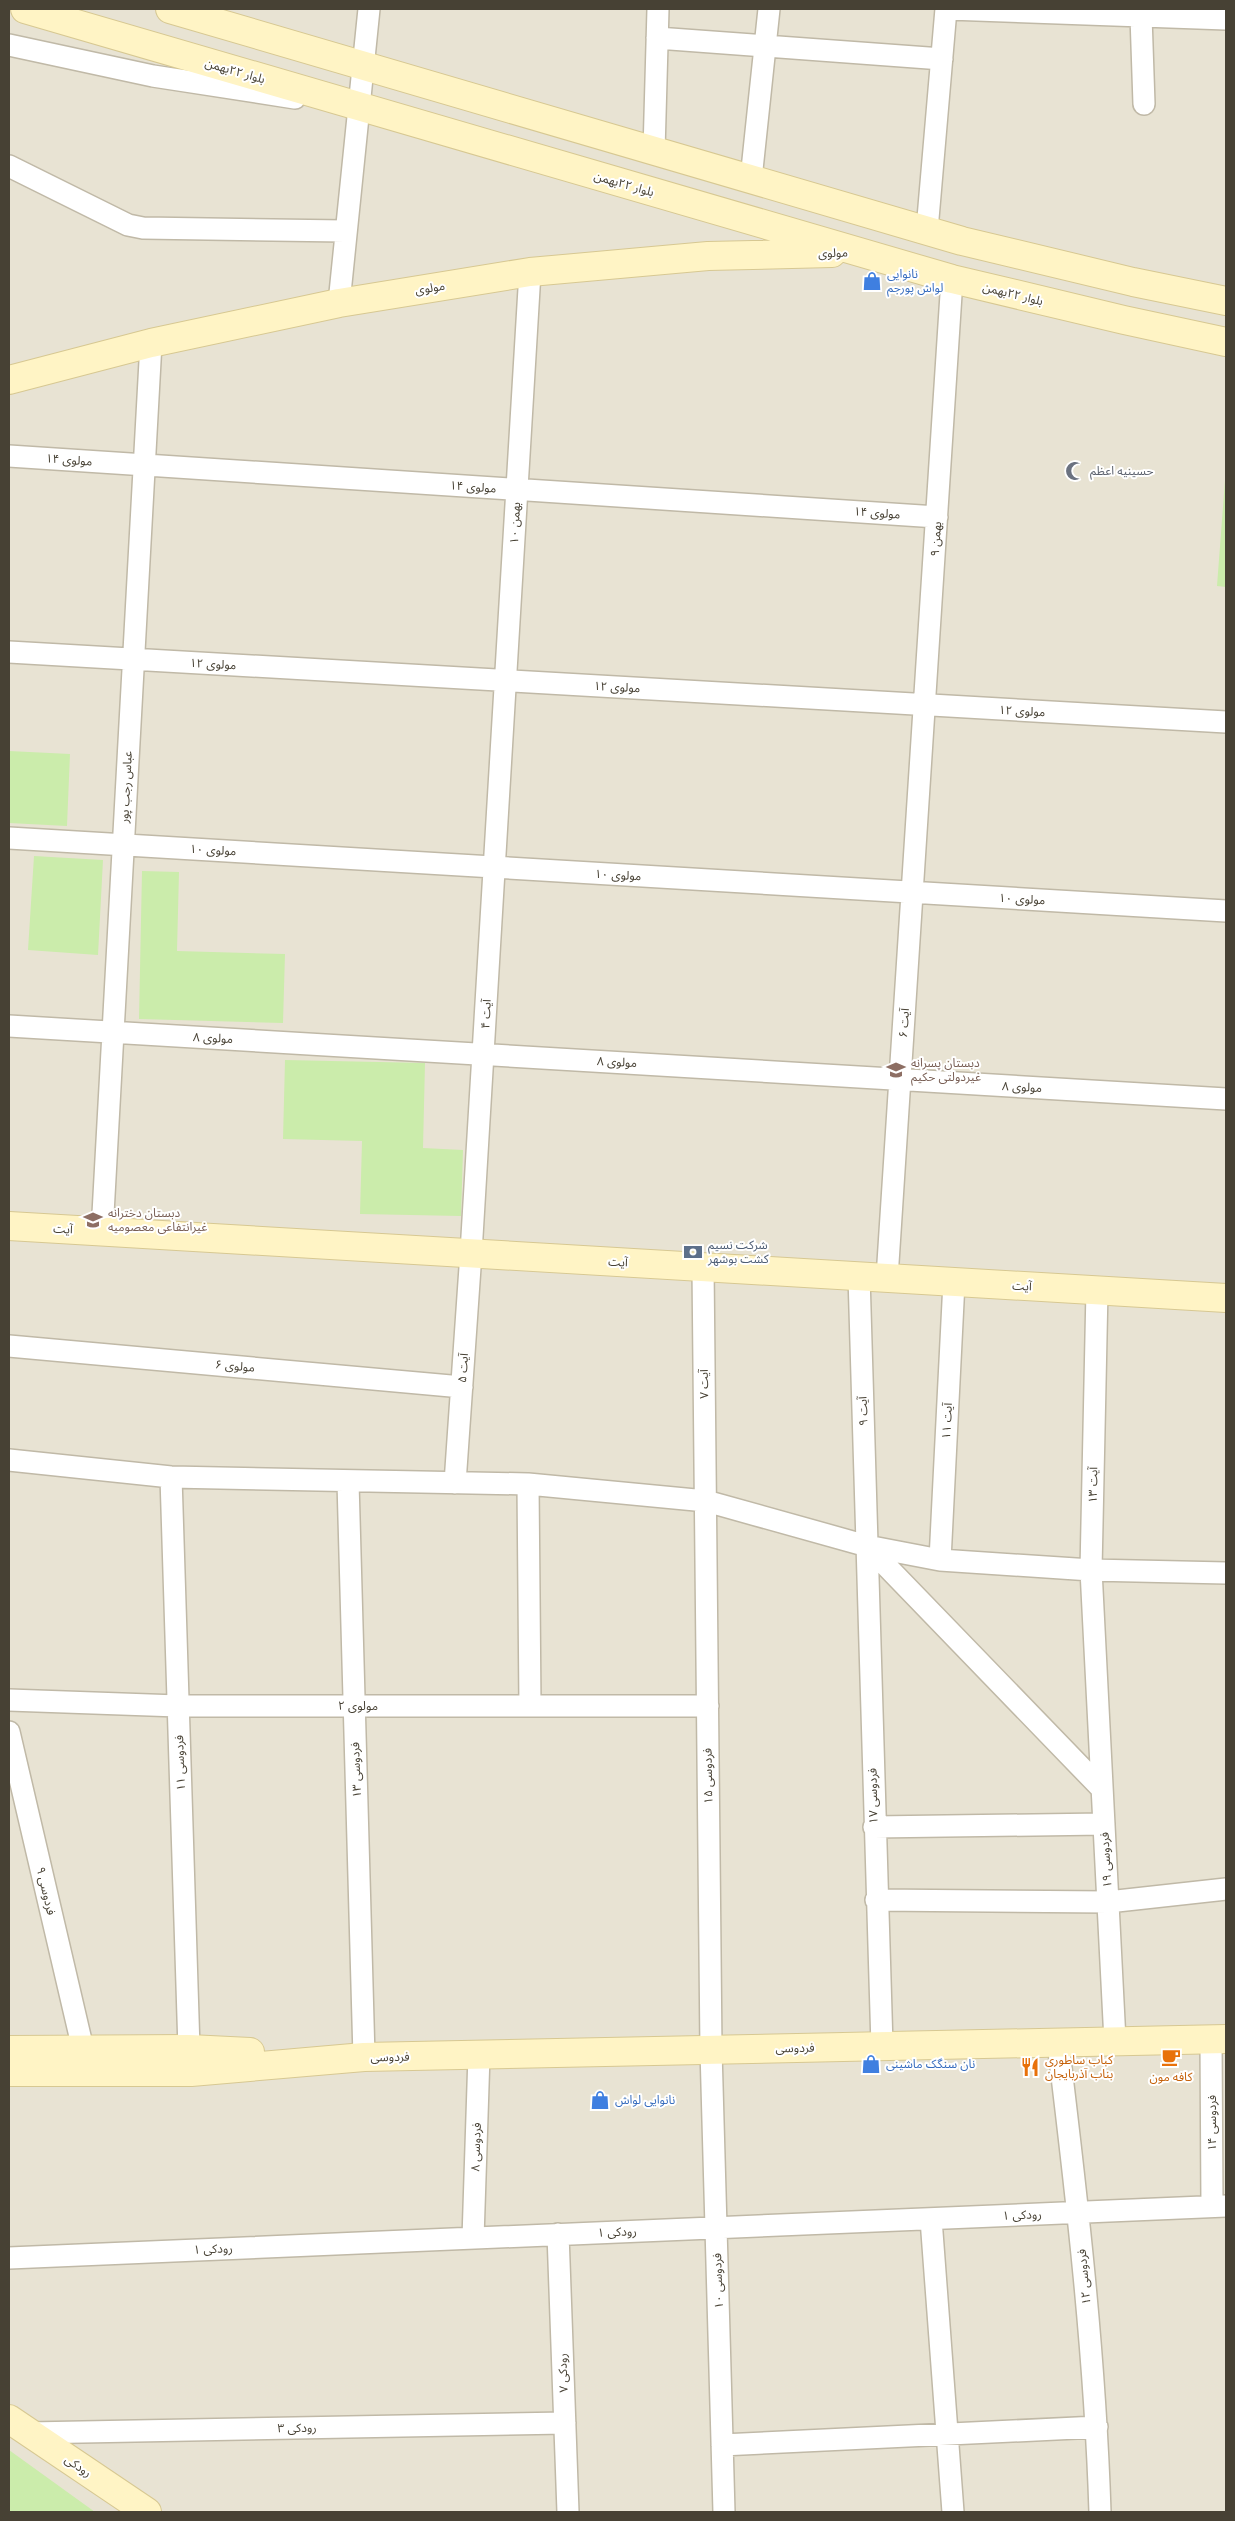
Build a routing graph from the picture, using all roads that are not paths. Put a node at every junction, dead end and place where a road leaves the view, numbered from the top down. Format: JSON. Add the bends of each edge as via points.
{"nodes":[{"id":1,"x":25,"y":9,"type":"edge"},
{"id":2,"x":170,"y":9,"type":"edge"},
{"id":3,"x":369,"y":9,"type":"edge"},
{"id":4,"x":658,"y":9,"type":"edge"},
{"id":5,"x":769,"y":9,"type":"edge"},
{"id":6,"x":948,"y":9,"type":"edge"},
{"id":7,"x":1141,"y":16,"type":"junction"},
{"id":8,"x":1226,"y":19,"type":"edge"},
{"id":9,"x":657,"y":38,"type":"junction"},
{"id":10,"x":766,"y":45,"type":"junction"},
{"id":11,"x":9,"y":46,"type":"edge"},
{"id":12,"x":942,"y":58,"type":"junction"},
{"id":13,"x":364,"y":64,"type":"junction"},
{"id":14,"x":1144,"y":104,"type":"dead end"},
{"id":15,"x":360,"y":108,"type":"junction"},
{"id":16,"x":654,"y":150,"type":"junction"},
{"id":17,"x":9,"y":166,"type":"edge"},
{"id":18,"x":751,"y":179,"type":"junction"},
{"id":19,"x":927,"y":230,"type":"junction"},
{"id":20,"x":345,"y":232,"type":"junction"},
{"id":21,"x":860,"y":252,"type":"junction"},
{"id":22,"x":530,"y":272,"type":"junction"},
{"id":23,"x":952,"y":279,"type":"junction"},
{"id":24,"x":1153,"y":286,"type":"junction"},
{"id":25,"x":1226,"y":302,"type":"edge"},
{"id":26,"x":339,"y":303,"type":"junction"},
{"id":27,"x":1152,"y":326,"type":"junction"},
{"id":28,"x":1226,"y":342,"type":"edge"},
{"id":29,"x":151,"y":343,"type":"junction"},
{"id":30,"x":9,"y":380,"type":"edge"},
{"id":31,"x":9,"y":456,"type":"edge"},
{"id":32,"x":144,"y":466,"type":"junction"},
{"id":33,"x":517,"y":490,"type":"junction"},
{"id":34,"x":937,"y":517,"type":"junction"},
{"id":35,"x":9,"y":652,"type":"edge"},
{"id":36,"x":134,"y":659,"type":"junction"},
{"id":37,"x":506,"y":681,"type":"junction"},
{"id":38,"x":924,"y":705,"type":"junction"},
{"id":39,"x":1226,"y":722,"type":"edge"},
{"id":40,"x":500,"y":774,"type":"joint"},
{"id":41,"x":919,"y":799,"type":"joint"},
{"id":42,"x":9,"y":838,"type":"edge"},
{"id":43,"x":123,"y":845,"type":"junction"},
{"id":44,"x":494,"y":867,"type":"junction"},
{"id":45,"x":912,"y":892,"type":"junction"},
{"id":46,"x":1226,"y":912,"type":"edge"},
{"id":47,"x":9,"y":1026,"type":"edge"},
{"id":48,"x":113,"y":1032,"type":"junction"},
{"id":49,"x":483,"y":1054,"type":"junction"},
{"id":50,"x":900,"y":1079,"type":"junction"},
{"id":51,"x":1226,"y":1099,"type":"edge"},
{"id":52,"x":9,"y":1226,"type":"edge"},
{"id":53,"x":102,"y":1232,"type":"junction"},
{"id":54,"x":471,"y":1253,"type":"junction"},
{"id":55,"x":703,"y":1267,"type":"junction"},
{"id":56,"x":859,"y":1276,"type":"junction"},
{"id":57,"x":887,"y":1278,"type":"junction"},
{"id":58,"x":954,"y":1282,"type":"junction"},
{"id":59,"x":1098,"y":1290,"type":"junction"},
{"id":60,"x":1226,"y":1298,"type":"edge"},
{"id":61,"x":9,"y":1346,"type":"edge"},
{"id":62,"x":462,"y":1387,"type":"junction"},
{"id":63,"x":9,"y":1460,"type":"edge"},
{"id":64,"x":171,"y":1477,"type":"junction"},
{"id":65,"x":348,"y":1482,"type":"junction"},
{"id":66,"x":454,"y":1483,"type":"junction"},
{"id":67,"x":528,"y":1484,"type":"junction"},
{"id":68,"x":706,"y":1501,"type":"junction"},
{"id":69,"x":867,"y":1546,"type":"junction"},
{"id":70,"x":940,"y":1560,"type":"junction"},
{"id":71,"x":1091,"y":1570,"type":"junction"},
{"id":72,"x":1226,"y":1573,"type":"edge"},
{"id":73,"x":1097,"y":1680,"type":"joint"},
{"id":74,"x":9,"y":1700,"type":"edge"},
{"id":75,"x":178,"y":1706,"type":"junction"},
{"id":76,"x":354,"y":1706,"type":"junction"},
{"id":77,"x":530,"y":1706,"type":"junction"},
{"id":78,"x":708,"y":1706,"type":"junction"},
{"id":79,"x":9,"y":1732,"type":"edge"},
{"id":80,"x":1102,"y":1789,"type":"junction"},
{"id":81,"x":1104,"y":1824,"type":"junction"},
{"id":82,"x":874,"y":1827,"type":"junction"},
{"id":83,"x":1226,"y":1888,"type":"edge"},
{"id":84,"x":876,"y":1900,"type":"junction"},
{"id":85,"x":1108,"y":1902,"type":"junction"},
{"id":86,"x":1219,"y":2039,"type":"edge"},
{"id":87,"x":1116,"y":2041,"type":"junction"},
{"id":88,"x":1058,"y":2043,"type":"junction"},
{"id":89,"x":882,"y":2046,"type":"junction"},
{"id":90,"x":83,"y":2049,"type":"junction"},
{"id":91,"x":189,"y":2049,"type":"junction"},
{"id":92,"x":9,"y":2050,"type":"edge"},
{"id":93,"x":711,"y":2050,"type":"junction"},
{"id":94,"x":478,"y":2055,"type":"junction"},
{"id":95,"x":364,"y":2058,"type":"junction"},
{"id":96,"x":9,"y":2072,"type":"edge"},
{"id":97,"x":1219,"y":2206,"type":"edge"},
{"id":98,"x":1078,"y":2212,"type":"junction"},
{"id":99,"x":931,"y":2219,"type":"junction"},
{"id":100,"x":716,"y":2228,"type":"junction"},
{"id":101,"x":558,"y":2234,"type":"junction"},
{"id":102,"x":474,"y":2238,"type":"junction"},
{"id":103,"x":9,"y":2258,"type":"edge"},
{"id":104,"x":565,"y":2422,"type":"junction"},
{"id":105,"x":19,"y":2426,"type":"edge"},
{"id":106,"x":1098,"y":2427,"type":"junction"},
{"id":107,"x":947,"y":2435,"type":"junction"},
{"id":108,"x":722,"y":2445,"type":"junction"},
{"id":109,"x":147,"y":2512,"type":"edge"},
{"id":110,"x":568,"y":2512,"type":"edge"},
{"id":111,"x":724,"y":2512,"type":"edge"},
{"id":112,"x":953,"y":2512,"type":"edge"},
{"id":113,"x":1100,"y":2512,"type":"edge"}],
"edges":[{"from":1,"to":15,"type":"main road","name":"بلوار ۲۲بهمن"},
{"from":2,"to":13,"type":"main road"},
{"from":3,"to":13,"type":"street"},
{"from":4,"to":9,"type":"street"},
{"from":5,"to":10,"type":"street"},
{"from":6,"to":7,"type":"street"},
{"from":6,"to":12,"type":"street"},
{"from":7,"to":8,"type":"street"},
{"from":7,"to":14,"type":"street"},
{"from":9,"to":10,"type":"street"},
{"from":9,"to":16,"type":"street"},
{"from":10,"to":12,"type":"street"},
{"from":10,"to":18,"type":"street"},
{"from":11,"to":15,"type":"street","via":[[153,76]]},
{"from":12,"to":19,"type":"street"},
{"from":13,"to":15,"type":"street"},
{"from":13,"to":16,"type":"main road"},
{"from":15,"to":20,"type":"street"},
{"from":15,"to":21,"type":"main road","name":"بلوار ۲۲بهمن"},
{"from":16,"to":18,"type":"main road"},
{"from":17,"to":20,"type":"street","via":[[128,225],[143,228]]},
{"from":18,"to":19,"type":"main road"},
{"from":19,"to":24,"type":"main road","via":[[980,246]]},
{"from":20,"to":26,"type":"street"},
{"from":21,"to":22,"type":"main road","name":"مولوی","via":[[708,256]]},
{"from":21,"to":23,"type":"main road","name":"بلوار ۲۲بهمن"},
{"from":22,"to":26,"type":"main road","name":"مولوی"},
{"from":22,"to":33,"type":"street","name":"بهمن ۱۰"},
{"from":23,"to":27,"type":"main road","name":"بلوار ۲۲بهمن"},
{"from":23,"to":34,"type":"street","name":"بهمن ۹"},
{"from":24,"to":25,"type":"main road"},
{"from":24,"to":27,"type":"main road"},
{"from":26,"to":29,"type":"main road","name":"مولوی"},
{"from":27,"to":28,"type":"main road","name":"بلوار ۲۲بهمن"},
{"from":29,"to":30,"type":"main road","name":"مولوی"},
{"from":29,"to":32,"type":"street","name":"عباس رجب پور"},
{"from":31,"to":32,"type":"street","name":"مولوی ۱۴"},
{"from":32,"to":33,"type":"street","name":"مولوی ۱۴"},
{"from":32,"to":36,"type":"street","name":"عباس رجب پور"},
{"from":33,"to":34,"type":"street","name":"مولوی ۱۴"},
{"from":33,"to":37,"type":"street","name":"بهمن ۱۰"},
{"from":34,"to":38,"type":"street","name":"بهمن ۹"},
{"from":35,"to":36,"type":"street","name":"مولوی ۱۲"},
{"from":36,"to":37,"type":"street","name":"مولوی ۱۲"},
{"from":36,"to":43,"type":"street","name":"عباس رجب پور"},
{"from":37,"to":38,"type":"street","name":"مولوی ۱۲"},
{"from":37,"to":40,"type":"street","name":"بهمن ۱۰"},
{"from":38,"to":39,"type":"street","name":"مولوی ۱۲"},
{"from":38,"to":41,"type":"street","name":"بهمن ۹"},
{"from":40,"to":44,"type":"street","name":"آیت ۴"},
{"from":41,"to":45,"type":"street","name":"آیت ۶"},
{"from":42,"to":43,"type":"street","name":"مولوی ۱۰"},
{"from":43,"to":44,"type":"street","name":"مولوی ۱۰"},
{"from":43,"to":48,"type":"street","name":"عباس رجب پور"},
{"from":44,"to":45,"type":"street","name":"مولوی ۱۰"},
{"from":44,"to":49,"type":"street","name":"آیت ۴"},
{"from":45,"to":46,"type":"street","name":"مولوی ۱۰"},
{"from":45,"to":50,"type":"street","name":"آیت ۶"},
{"from":47,"to":48,"type":"street","name":"مولوی ۸"},
{"from":48,"to":49,"type":"street","name":"مولوی ۸"},
{"from":48,"to":53,"type":"street","name":"عباس رجب پور"},
{"from":49,"to":50,"type":"street","name":"مولوی ۸"},
{"from":49,"to":54,"type":"street","name":"آیت ۴"},
{"from":50,"to":51,"type":"street","name":"مولوی ۸"},
{"from":50,"to":57,"type":"street","name":"آیت ۶"},
{"from":52,"to":53,"type":"main road","name":"آیت"},
{"from":53,"to":54,"type":"main road","name":"آیت"},
{"from":54,"to":55,"type":"main road","name":"آیت"},
{"from":54,"to":62,"type":"street","name":"آیت ۵"},
{"from":55,"to":56,"type":"main road","name":"آیت"},
{"from":55,"to":68,"type":"street","name":"آیت ۷"},
{"from":56,"to":57,"type":"main road","name":"آیت"},
{"from":56,"to":69,"type":"street","name":"آیت ۹"},
{"from":57,"to":58,"type":"main road","name":"آیت"},
{"from":58,"to":59,"type":"main road","name":"آیت"},
{"from":58,"to":70,"type":"street","name":"آیت ۱۱"},
{"from":59,"to":60,"type":"main road","name":"آیت"},
{"from":59,"to":71,"type":"street","name":"آیت ۱۳"},
{"from":61,"to":62,"type":"street","name":"مولوی ۶"},
{"from":62,"to":66,"type":"street","name":"آیت ۵"},
{"from":63,"to":64,"type":"street"},
{"from":64,"to":65,"type":"street"},
{"from":64,"to":75,"type":"street","name":"فردوسی ۱۱"},
{"from":65,"to":66,"type":"street"},
{"from":65,"to":76,"type":"street","name":"فردوسی ۱۳"},
{"from":66,"to":67,"type":"street"},
{"from":67,"to":68,"type":"street"},
{"from":67,"to":77,"type":"street"},
{"from":68,"to":69,"type":"street"},
{"from":68,"to":78,"type":"street","name":"فردوسی ۱۵"},
{"from":69,"to":70,"type":"street"},
{"from":69,"to":80,"type":"street"},
{"from":69,"to":82,"type":"street","name":"فردوسی ۱۷"},
{"from":70,"to":71,"type":"street"},
{"from":71,"to":72,"type":"street"},
{"from":71,"to":73,"type":"street","name":"آیت ۱۳"},
{"from":73,"to":80,"type":"street","name":"فردوسی ۱۹"},
{"from":74,"to":75,"type":"street","name":"مولوی ۲"},
{"from":75,"to":76,"type":"street","name":"مولوی ۲"},
{"from":75,"to":91,"type":"street","name":"فردوسی ۱۱"},
{"from":76,"to":77,"type":"street","name":"مولوی ۲"},
{"from":76,"to":95,"type":"street","name":"فردوسی ۱۳"},
{"from":77,"to":78,"type":"street","name":"مولوی ۲"},
{"from":78,"to":93,"type":"street","name":"فردوسی ۱۵"},
{"from":79,"to":90,"type":"street","name":"فردوسی ۹"},
{"from":80,"to":81,"type":"street","name":"فردوسی ۱۹"},
{"from":81,"to":82,"type":"street"},
{"from":81,"to":85,"type":"street","name":"فردوسی ۱۹"},
{"from":82,"to":84,"type":"street","name":"فردوسی ۱۷"},
{"from":83,"to":85,"type":"street"},
{"from":84,"to":85,"type":"street"},
{"from":84,"to":89,"type":"street","name":"فردوسی ۱۷"},
{"from":85,"to":87,"type":"street","name":"فردوسی ۱۹"},
{"from":86,"to":87,"type":"main road","name":"فردوسی"},
{"from":86,"to":97,"type":"street","name":"فردوسی ۱۴"},
{"from":87,"to":88,"type":"main road","name":"فردوسی"},
{"from":88,"to":89,"type":"main road","name":"فردوسی"},
{"from":88,"to":98,"type":"street","name":"فردوسی ۱۲"},
{"from":89,"to":93,"type":"main road","name":"فردوسی"},
{"from":90,"to":91,"type":"main road","name":"فردوسی"},
{"from":90,"to":92,"type":"main road","name":"فردوسی"},
{"from":91,"to":95,"type":"main road","name":"فردوسی"},
{"from":93,"to":94,"type":"main road","name":"فردوسی"},
{"from":93,"to":100,"type":"street","name":"فردوسی ۱۰"},
{"from":94,"to":95,"type":"main road","name":"فردوسی"},
{"from":94,"to":102,"type":"street","name":"فردوسی ۸"},
{"from":95,"to":96,"type":"main road","name":"فردوسی","via":[[191,2072]]},
{"from":97,"to":98,"type":"street","name":"رودکی ۱"},
{"from":98,"to":99,"type":"street","name":"رودکی ۱"},
{"from":98,"to":106,"type":"street","name":"فردوسی ۱۲"},
{"from":99,"to":100,"type":"street","name":"رودکی ۱"},
{"from":99,"to":107,"type":"street"},
{"from":100,"to":101,"type":"street","name":"رودکی ۱"},
{"from":100,"to":108,"type":"street","name":"فردوسی ۱۰"},
{"from":101,"to":102,"type":"street","name":"رودکی ۱"},
{"from":101,"to":104,"type":"street","name":"رودکی ۷"},
{"from":102,"to":103,"type":"street","name":"رودکی ۱"},
{"from":104,"to":105,"type":"street","name":"رودکی ۳"},
{"from":104,"to":110,"type":"street","name":"رودکی ۷"},
{"from":105,"to":109,"type":"main road","name":"رودکی"},
{"from":106,"to":107,"type":"street"},
{"from":106,"to":113,"type":"street","name":"فردوسی ۱۲"},
{"from":107,"to":108,"type":"street"},
{"from":107,"to":112,"type":"street"},
{"from":108,"to":111,"type":"street","name":"فردوسی ۱۰"}]}
